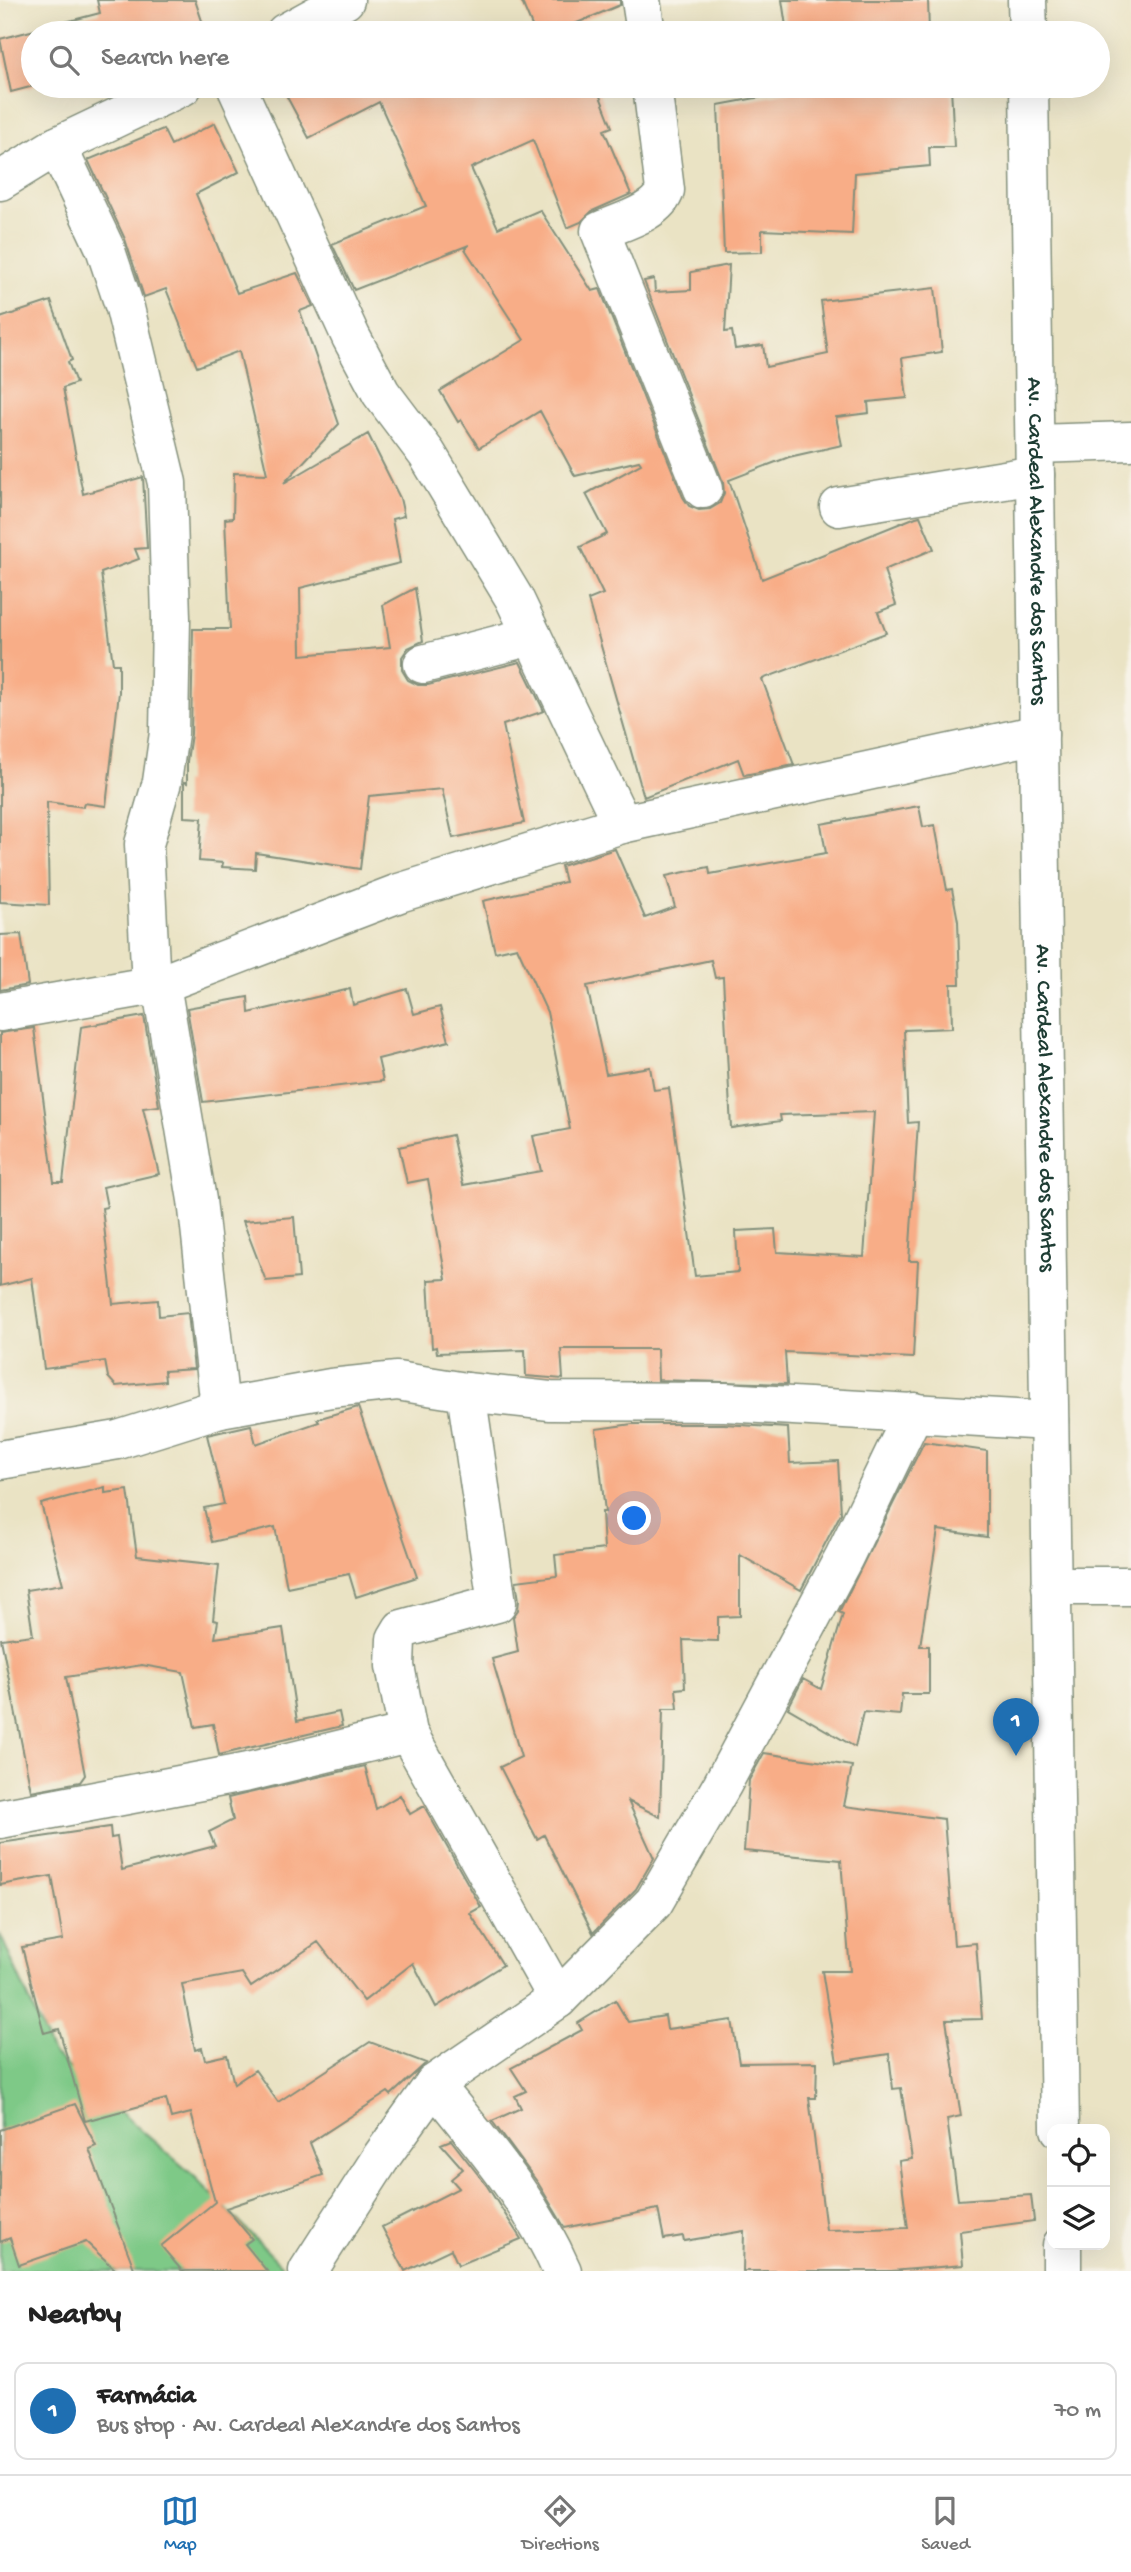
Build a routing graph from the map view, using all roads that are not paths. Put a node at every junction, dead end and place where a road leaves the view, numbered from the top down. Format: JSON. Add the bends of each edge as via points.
{"nodes":[{"id":1,"x":345,"y":0,"type":"edge"},
{"id":2,"x":641,"y":0,"type":"edge"},
{"id":3,"x":1027,"y":0,"type":"edge"},
{"id":4,"x":307,"y":21,"type":"edge"},
{"id":5,"x":644,"y":21,"type":"edge"},
{"id":6,"x":1028,"y":21,"type":"edge"},
{"id":7,"x":158,"y":98,"type":"edge"},
{"id":8,"x":241,"y":98,"type":"edge"},
{"id":9,"x":654,"y":98,"type":"edge"},
{"id":10,"x":1029,"y":98,"type":"edge"},
{"id":11,"x":57,"y":146,"type":"junction"},
{"id":12,"x":0,"y":181,"type":"edge"},
{"id":13,"x":1131,"y":441,"type":"edge"},
{"id":14,"x":1035,"y":459,"type":"junction"},
{"id":15,"x":703,"y":489,"type":"dead end"},
{"id":16,"x":839,"y":507,"type":"dead end"},
{"id":17,"x":532,"y":636,"type":"junction"},
{"id":18,"x":423,"y":664,"type":"dead end"},
{"id":19,"x":1040,"y":734,"type":"junction"},
{"id":20,"x":622,"y":824,"type":"junction"},
{"id":21,"x":156,"y":986,"type":"junction"},
{"id":22,"x":0,"y":1012,"type":"edge"},
{"id":23,"x":466,"y":1392,"type":"junction"},
{"id":24,"x":220,"y":1408,"type":"junction"},
{"id":25,"x":914,"y":1412,"type":"junction"},
{"id":26,"x":1049,"y":1421,"type":"junction"},
{"id":27,"x":0,"y":1460,"type":"edge"},
{"id":28,"x":1051,"y":1586,"type":"junction"},
{"id":29,"x":1131,"y":1586,"type":"edge"},
{"id":30,"x":408,"y":1733,"type":"junction"},
{"id":31,"x":0,"y":1819,"type":"edge"},
{"id":32,"x":558,"y":1999,"type":"junction"},
{"id":33,"x":434,"y":2084,"type":"junction"},
{"id":34,"x":1060,"y":2124,"type":"edge"},
{"id":35,"x":1062,"y":2250,"type":"edge"},
{"id":36,"x":308,"y":2271,"type":"edge"},
{"id":37,"x":562,"y":2271,"type":"edge"},
{"id":38,"x":1062,"y":2271,"type":"edge"}],
"edges":[{"from":1,"to":4,"type":"street"},
{"from":2,"to":5,"type":"street"},
{"from":3,"to":6,"type":"street"},
{"from":7,"to":11,"type":"street"},
{"from":8,"to":17,"type":"street","via":[[381,393],[427,454]]},
{"from":9,"to":15,"type":"street","via":[[663,195],[653,207],[600,231]]},
{"from":10,"to":14,"type":"street","name":"Av. Cardeal Alexandre dos Santos"},
{"from":11,"to":12,"type":"street"},
{"from":11,"to":21,"type":"street","via":[[105,248],[125,308],[167,483],[169,733],[162,782],[145,844]]},
{"from":13,"to":14,"type":"street"},
{"from":14,"to":16,"type":"street"},
{"from":14,"to":19,"type":"street","name":"Av. Cardeal Alexandre dos Santos"},
{"from":17,"to":18,"type":"street"},
{"from":17,"to":20,"type":"street"},
{"from":19,"to":20,"type":"street"},
{"from":19,"to":26,"type":"street","name":"Av. Cardeal Alexandre dos Santos"},
{"from":20,"to":21,"type":"street","via":[[399,893]]},
{"from":21,"to":22,"type":"street"},
{"from":21,"to":24,"type":"street","via":[[197,1200]]},
{"from":23,"to":24,"type":"street","via":[[397,1381]]},
{"from":23,"to":25,"type":"street","via":[[550,1401],[725,1402]]},
{"from":23,"to":30,"type":"street","via":[[497,1603],[402,1629],[396,1639],[395,1666]]},
{"from":24,"to":27,"type":"street","via":[[118,1440]]},
{"from":25,"to":26,"type":"street"},
{"from":25,"to":32,"type":"street","via":[[844,1558],[654,1902]]},
{"from":26,"to":28,"type":"street","name":"Av. Cardeal Alexandre dos Santos"},
{"from":28,"to":29,"type":"street"},
{"from":28,"to":34,"type":"street","name":"Av. Cardeal Alexandre dos Santos"},
{"from":30,"to":31,"type":"street","via":[[248,1772]]},
{"from":30,"to":32,"type":"street"},
{"from":32,"to":33,"type":"street"},
{"from":33,"to":36,"type":"street"},
{"from":33,"to":37,"type":"street","via":[[517,2188]]},
{"from":35,"to":38,"type":"street"}]}
